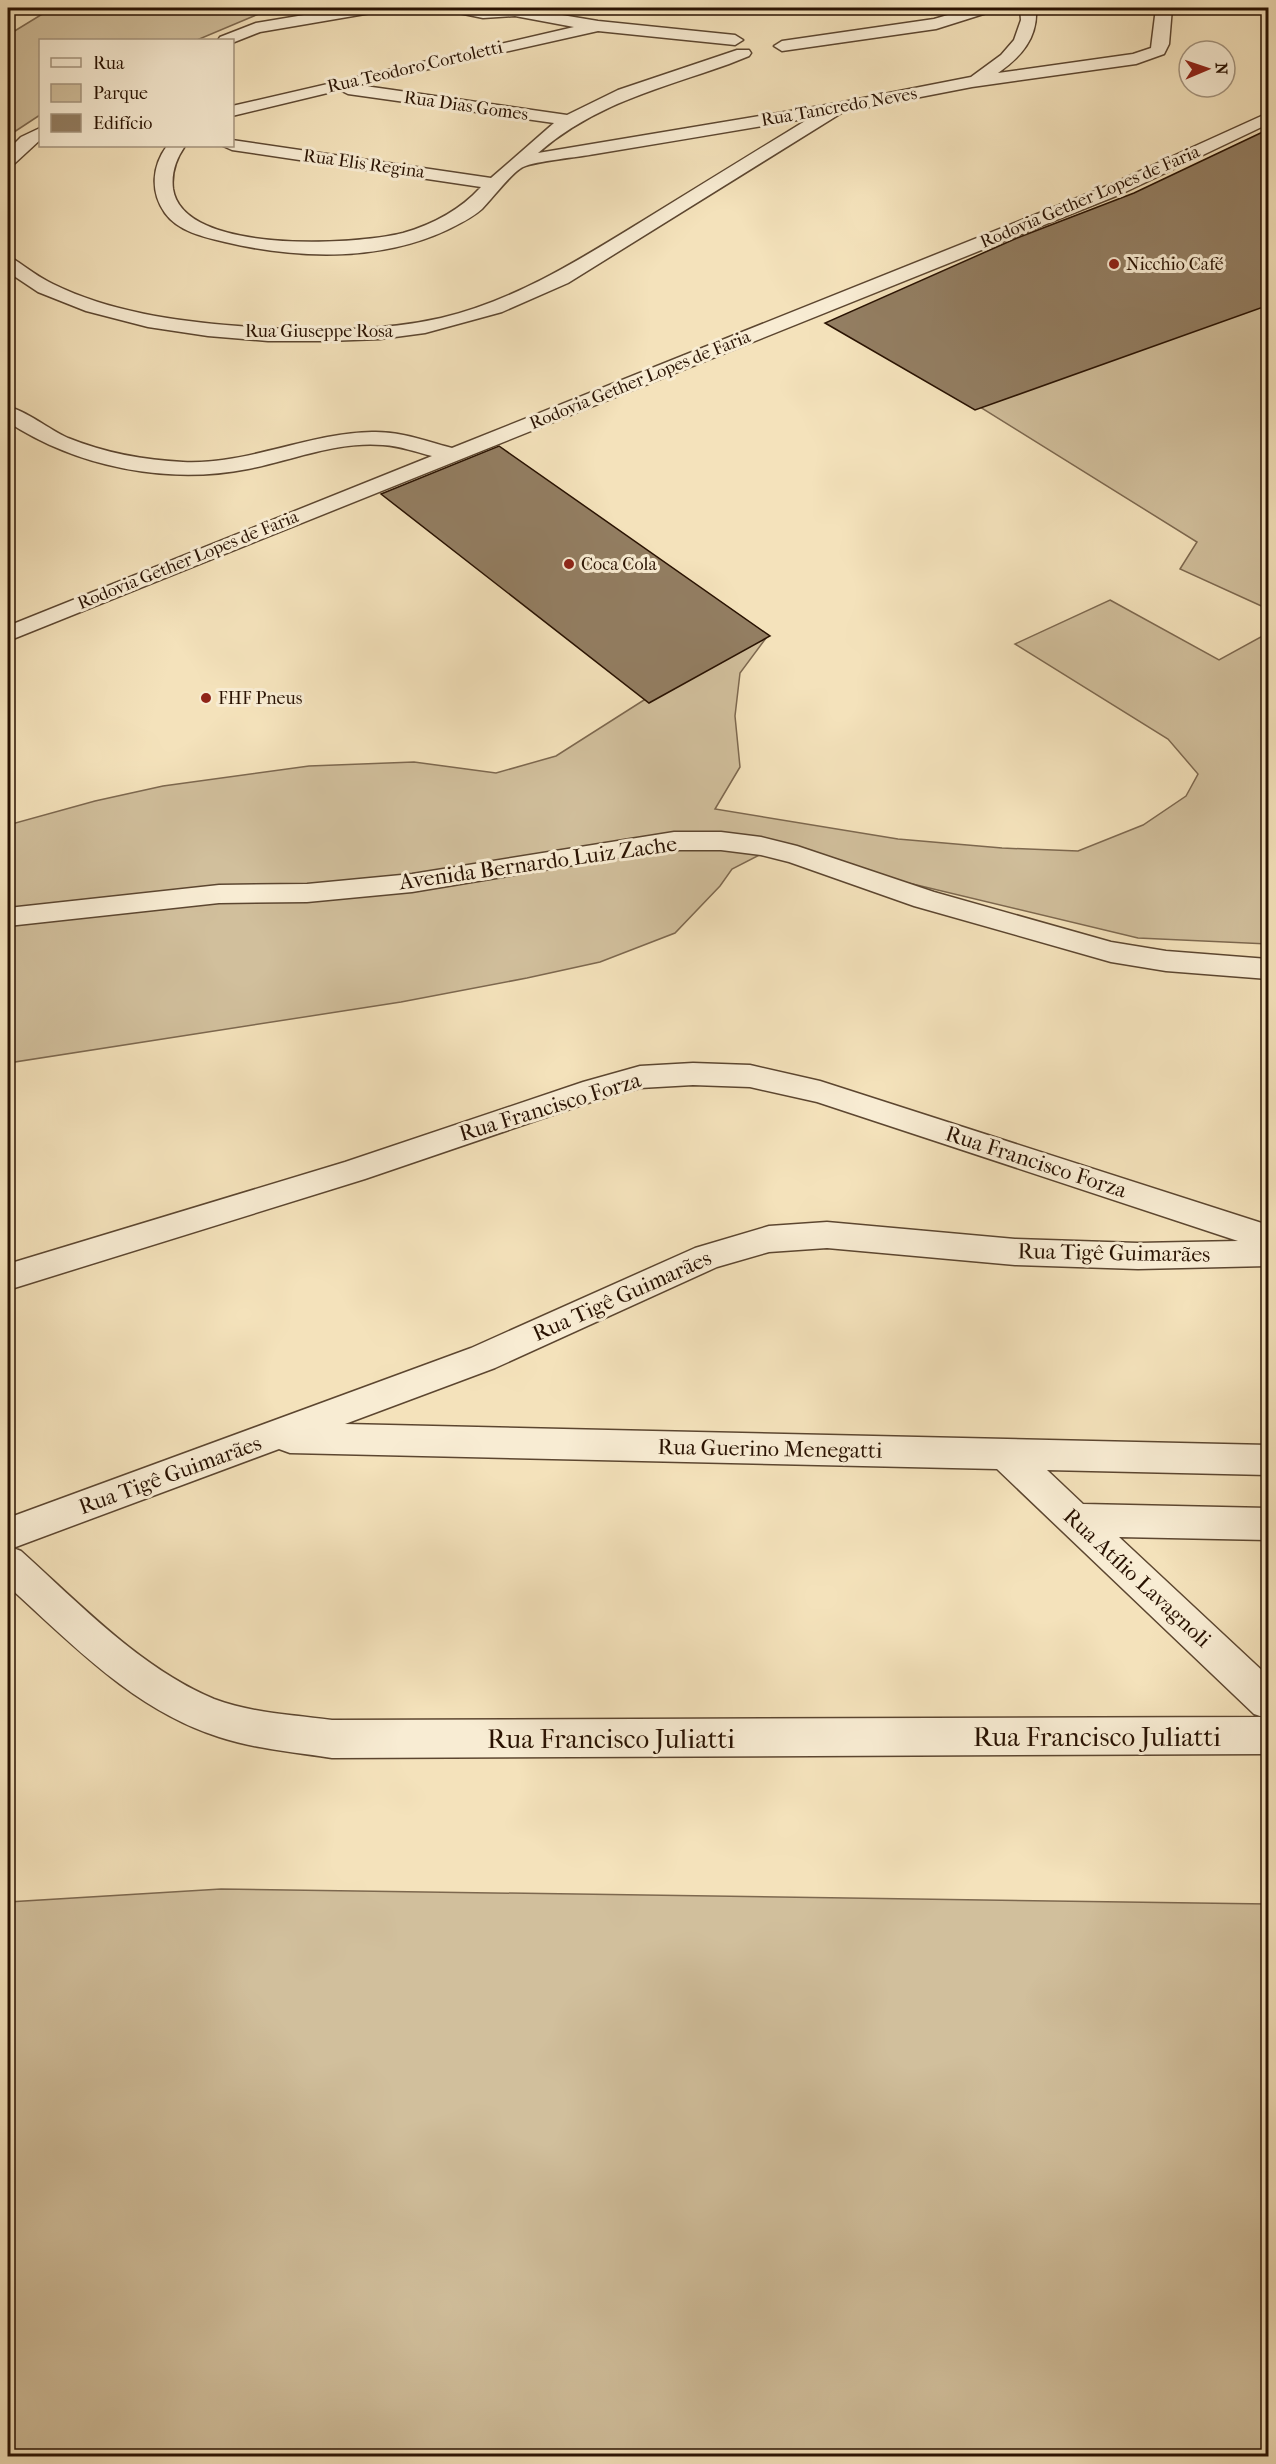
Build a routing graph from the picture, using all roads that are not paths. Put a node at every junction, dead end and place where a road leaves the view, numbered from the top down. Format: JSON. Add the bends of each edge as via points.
{"nodes":[{"id":1,"x":295,"y":8,"type":"edge"},
{"id":2,"x":371,"y":8,"type":"edge"},
{"id":3,"x":455,"y":8,"type":"edge"},
{"id":4,"x":987,"y":8,"type":"edge"},
{"id":5,"x":1028,"y":8,"type":"edge"},
{"id":6,"x":1164,"y":8,"type":"edge"},
{"id":7,"x":524,"y":10,"type":"edge"},
{"id":8,"x":598,"y":26,"type":"junction"},
{"id":9,"x":256,"y":28,"type":"junction"},
{"id":10,"x":228,"y":39,"type":"edge"},
{"id":11,"x":757,"y":46,"type":"junction"},
{"id":12,"x":972,"y":82,"type":"junction"},
{"id":13,"x":329,"y":87,"type":"junction"},
{"id":14,"x":838,"y":108,"type":"junction"},
{"id":15,"x":234,"y":111,"type":"edge"},
{"id":16,"x":1269,"y":118,"type":"edge"},
{"id":17,"x":568,"y":120,"type":"junction"},
{"id":18,"x":39,"y":134,"type":"edge"},
{"id":19,"x":234,"y":145,"type":"edge"},
{"id":20,"x":175,"y":147,"type":"edge"},
{"id":21,"x":8,"y":160,"type":"edge"},
{"id":22,"x":519,"y":162,"type":"junction"},
{"id":23,"x":495,"y":184,"type":"junction"},
{"id":24,"x":8,"y":264,"type":"edge"},
{"id":25,"x":8,"y":413,"type":"edge"},
{"id":26,"x":8,"y":425,"type":"edge"},
{"id":27,"x":44,"y":437,"type":"junction"},
{"id":28,"x":454,"y":455,"type":"junction"},
{"id":29,"x":8,"y":634,"type":"edge"},
{"id":30,"x":8,"y":917,"type":"edge"},
{"id":31,"x":1269,"y":969,"type":"edge"},
{"id":32,"x":1269,"y":1238,"type":"edge"},
{"id":33,"x":1269,"y":1253,"type":"edge"},
{"id":34,"x":8,"y":1277,"type":"edge"},
{"id":35,"x":272,"y":1438,"type":"junction"},
{"id":36,"x":1006,"y":1455,"type":"junction"},
{"id":37,"x":1269,"y":1460,"type":"edge"},
{"id":38,"x":1076,"y":1520,"type":"junction"},
{"id":39,"x":1269,"y":1524,"type":"edge"},
{"id":40,"x":8,"y":1534,"type":"edge"},
{"id":41,"x":8,"y":1563,"type":"edge"},
{"id":42,"x":1269,"y":1701,"type":"edge"},
{"id":43,"x":1269,"y":1736,"type":"edge"}],
"edges":[{"from":1,"to":9,"type":"street"},
{"from":2,"to":9,"type":"street"},
{"from":3,"to":7,"type":"street","via":[[482,13]]},
{"from":4,"to":11,"type":"street","via":[[936,24]]},
{"from":5,"to":12,"type":"street","via":[[1030,18],[1018,49]]},
{"from":6,"to":12,"type":"street","name":"Rua Tancredo Neves","via":[[1158,51],[1114,63]]},
{"from":7,"to":8,"type":"street"},
{"from":8,"to":11,"type":"street"},
{"from":8,"to":13,"type":"street","name":"Rua Teodoro Cortoletti"},
{"from":9,"to":10,"type":"street"},
{"from":11,"to":17,"type":"street","via":[[630,91]]},
{"from":12,"to":14,"type":"street","name":"Rua Tancredo Neves"},
{"from":13,"to":15,"type":"street","name":"Rua Teodoro Cortoletti"},
{"from":13,"to":17,"type":"street","name":"Rua Dias Gomes"},
{"from":14,"to":22,"type":"street","name":"Rua Tancredo Neves"},
{"from":14,"to":24,"type":"street","name":"Rua Giuseppe Rosa","via":[[561,279],[514,300],[427,326],[357,334],[247,333],[124,316],[31,283]]},
{"from":16,"to":28,"type":"street","name":"Rodovia Gether Lopes de Faria","via":[[1114,190]]},
{"from":17,"to":22,"type":"street"},
{"from":18,"to":21,"type":"street"},
{"from":19,"to":23,"type":"street","name":"Rua Elis Regina"},
{"from":20,"to":23,"type":"street","via":[[168,154],[163,186],[170,207],[182,220],[200,230],[257,245],[332,248],[407,237],[438,227],[467,211]]},
{"from":22,"to":23,"type":"street"},
{"from":25,"to":27,"type":"street"},
{"from":26,"to":27,"type":"street"},
{"from":27,"to":28,"type":"street","via":[[158,468],[228,466],[356,438],[393,440]]},
{"from":28,"to":29,"type":"street","name":"Rodovia Gether Lopes de Faria"},
{"from":30,"to":31,"type":"street","name":"Avenida Bernardo Luiz Zache","via":[[219,894],[307,893],[412,883],[634,846],[721,841],[797,855],[924,899],[1111,952],[1166,961]]},
{"from":32,"to":34,"type":"street","name":"Rua Francisco Forza","via":[[820,1092],[750,1076],[693,1074],[640,1077],[583,1093],[354,1171]]},
{"from":33,"to":35,"type":"street","name":"Rua Tigê Guimarães","via":[[1138,1256],[1015,1252],[827,1236],[769,1239],[707,1257],[483,1358]]},
{"from":35,"to":36,"type":"street","name":"Rua Guerino Menegatti"},
{"from":35,"to":40,"type":"street","name":"Rua Tigê Guimarães"},
{"from":36,"to":37,"type":"street","name":"Rua Guerino Menegatti"},
{"from":36,"to":38,"type":"street","name":"Rua Atílio Lavagnoli"},
{"from":38,"to":39,"type":"street"},
{"from":38,"to":42,"type":"street","name":"Rua Atílio Lavagnoli"},
{"from":41,"to":43,"type":"street","name":"Rua Francisco Juliatti","via":[[137,1676],[203,1713],[258,1728],[332,1739]]}]}
